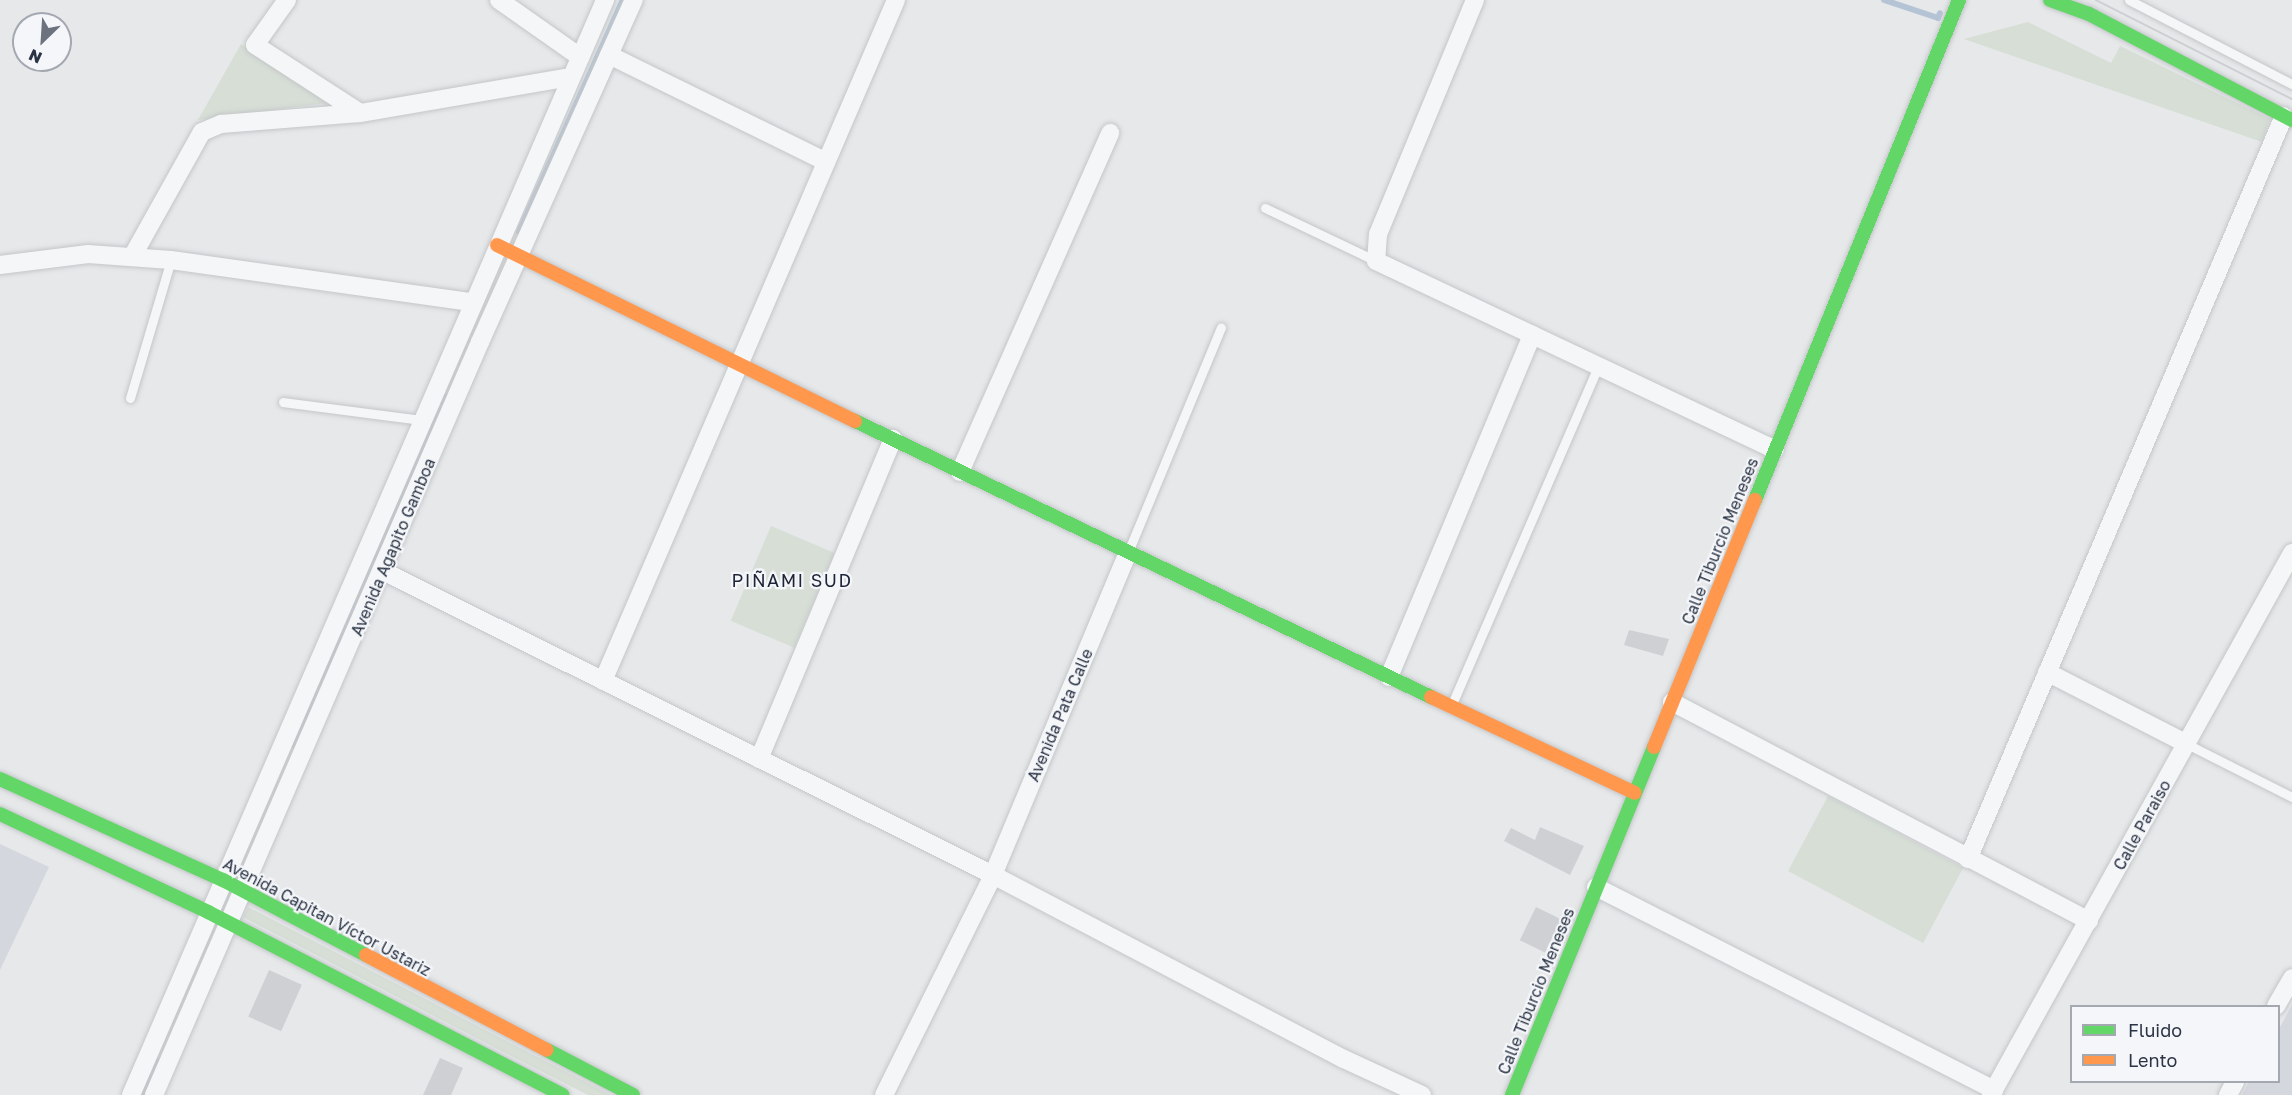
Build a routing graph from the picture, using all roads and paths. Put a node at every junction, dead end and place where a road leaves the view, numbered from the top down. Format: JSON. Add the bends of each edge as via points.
{"nodes":[{"id":1,"x":287,"y":0,"type":"edge"},
{"id":2,"x":499,"y":0,"type":"edge"},
{"id":3,"x":604,"y":0,"type":"edge"},
{"id":4,"x":634,"y":0,"type":"edge"},
{"id":5,"x":896,"y":0,"type":"edge"},
{"id":6,"x":1475,"y":0,"type":"edge"},
{"id":7,"x":1959,"y":0,"type":"edge"},
{"id":8,"x":2050,"y":0,"type":"edge"},
{"id":9,"x":2129,"y":0,"type":"edge"},
{"id":10,"x":609,"y":55,"type":"junction"},
{"id":11,"x":579,"y":57,"type":"junction"},
{"id":12,"x":571,"y":77,"type":"junction"},
{"id":13,"x":2292,"y":84,"type":"edge"},
{"id":14,"x":360,"y":113,"type":"junction"},
{"id":15,"x":2288,"y":118,"type":"edge"},
{"id":16,"x":1110,"y":133,"type":"dead end"},
{"id":17,"x":824,"y":161,"type":"junction"},
{"id":18,"x":1265,"y":208,"type":"dead end"},
{"id":19,"x":497,"y":246,"type":"junction"},
{"id":20,"x":518,"y":256,"type":"junction"},
{"id":21,"x":132,"y":257,"type":"junction"},
{"id":22,"x":171,"y":260,"type":"junction"},
{"id":23,"x":1376,"y":261,"type":"junction"},
{"id":24,"x":0,"y":265,"type":"edge"},
{"id":25,"x":471,"y":302,"type":"junction"},
{"id":26,"x":1221,"y":328,"type":"dead end"},
{"id":27,"x":1532,"y":335,"type":"junction"},
{"id":28,"x":739,"y":364,"type":"junction"},
{"id":29,"x":1598,"y":366,"type":"junction"},
{"id":30,"x":130,"y":398,"type":"dead end"},
{"id":31,"x":283,"y":402,"type":"dead end"},
{"id":32,"x":421,"y":420,"type":"junction"},
{"id":33,"x":893,"y":439,"type":"junction"},
{"id":34,"x":1774,"y":450,"type":"junction"},
{"id":35,"x":960,"y":472,"type":"junction"},
{"id":36,"x":2292,"y":553,"type":"edge"},
{"id":37,"x":1127,"y":554,"type":"junction"},
{"id":38,"x":383,"y":571,"type":"junction"},
{"id":39,"x":2047,"y":672,"type":"junction"},
{"id":40,"x":1389,"y":677,"type":"junction"},
{"id":41,"x":603,"y":681,"type":"junction"},
{"id":42,"x":1672,"y":702,"type":"junction"},
{"id":43,"x":1452,"y":706,"type":"junction"},
{"id":44,"x":2187,"y":744,"type":"junction"},
{"id":45,"x":759,"y":759,"type":"junction"},
{"id":46,"x":0,"y":779,"type":"edge"},
{"id":47,"x":1635,"y":793,"type":"junction"},
{"id":48,"x":2292,"y":797,"type":"edge"},
{"id":49,"x":0,"y":814,"type":"edge"},
{"id":50,"x":1968,"y":859,"type":"junction"},
{"id":51,"x":993,"y":874,"type":"junction"},
{"id":52,"x":223,"y":880,"type":"junction"},
{"id":53,"x":1596,"y":887,"type":"junction"},
{"id":54,"x":241,"y":889,"type":"junction"},
{"id":55,"x":208,"y":912,"type":"junction"},
{"id":56,"x":2089,"y":921,"type":"junction"},
{"id":57,"x":226,"y":922,"type":"junction"},
{"id":58,"x":2292,"y":978,"type":"edge"},
{"id":59,"x":2277,"y":1005,"type":"edge"},
{"id":60,"x":1992,"y":1092,"type":"edge"},
{"id":61,"x":131,"y":1095,"type":"edge"},
{"id":62,"x":154,"y":1095,"type":"edge"},
{"id":63,"x":563,"y":1095,"type":"edge"},
{"id":64,"x":633,"y":1095,"type":"edge"},
{"id":65,"x":884,"y":1095,"type":"edge"},
{"id":66,"x":1422,"y":1095,"type":"edge"},
{"id":67,"x":1512,"y":1095,"type":"edge"}],
"edges":[{"from":1,"to":14,"type":"street","via":[[255,45]]},
{"from":2,"to":11,"type":"street"},
{"from":3,"to":11,"type":"street","name":"Avenida Agapito Gamboa"},
{"from":4,"to":10,"type":"street","name":"Avenida Agapito Gamboa"},
{"from":5,"to":17,"type":"street"},
{"from":6,"to":23,"type":"street","via":[[1378,234]]},
{"from":7,"to":34,"type":"street","name":"Calle Tiburcio Meneses"},
{"from":8,"to":15,"type":"street","via":[[2089,14]]},
{"from":9,"to":13,"type":"lane"},
{"from":10,"to":17,"type":"street"},
{"from":10,"to":20,"type":"street","name":"Avenida Agapito Gamboa"},
{"from":11,"to":12,"type":"street","name":"Avenida Agapito Gamboa"},
{"from":12,"to":14,"type":"street"},
{"from":12,"to":19,"type":"street","name":"Avenida Agapito Gamboa"},
{"from":14,"to":21,"type":"street","via":[[221,124],[202,132]]},
{"from":15,"to":39,"type":"street"},
{"from":16,"to":35,"type":"street"},
{"from":17,"to":28,"type":"street"},
{"from":18,"to":23,"type":"lane"},
{"from":19,"to":20,"type":"street"},
{"from":19,"to":25,"type":"street","name":"Avenida Agapito Gamboa"},
{"from":20,"to":28,"type":"street"},
{"from":20,"to":38,"type":"street","name":"Avenida Agapito Gamboa"},
{"from":21,"to":22,"type":"street"},
{"from":21,"to":24,"type":"street","via":[[88,254]]},
{"from":22,"to":25,"type":"street"},
{"from":22,"to":30,"type":"lane"},
{"from":23,"to":27,"type":"street"},
{"from":25,"to":32,"type":"street","name":"Avenida Agapito Gamboa"},
{"from":26,"to":37,"type":"lane","name":"Avenida Pata Calle"},
{"from":27,"to":29,"type":"street"},
{"from":27,"to":40,"type":"street"},
{"from":28,"to":33,"type":"street"},
{"from":28,"to":41,"type":"street"},
{"from":29,"to":34,"type":"street"},
{"from":29,"to":43,"type":"lane"},
{"from":31,"to":32,"type":"lane"},
{"from":32,"to":52,"type":"street","name":"Avenida Agapito Gamboa"},
{"from":33,"to":35,"type":"street"},
{"from":33,"to":45,"type":"street"},
{"from":34,"to":42,"type":"street","name":"Calle Tiburcio Meneses"},
{"from":35,"to":37,"type":"street"},
{"from":36,"to":44,"type":"street","name":"Calle Paraiso"},
{"from":37,"to":40,"type":"street"},
{"from":37,"to":51,"type":"street","name":"Avenida Pata Calle"},
{"from":38,"to":41,"type":"street"},
{"from":38,"to":54,"type":"street","name":"Avenida Agapito Gamboa"},
{"from":39,"to":44,"type":"street"},
{"from":39,"to":50,"type":"street"},
{"from":40,"to":43,"type":"street"},
{"from":41,"to":45,"type":"street"},
{"from":42,"to":47,"type":"street","name":"Calle Tiburcio Meneses"},
{"from":42,"to":50,"type":"street"},
{"from":43,"to":47,"type":"street"},
{"from":44,"to":48,"type":"lane"},
{"from":44,"to":56,"type":"street","name":"Calle Paraiso"},
{"from":45,"to":51,"type":"street"},
{"from":46,"to":52,"type":"street","name":"Avenida Capitan Víctor Ustariz"},
{"from":47,"to":53,"type":"street","name":"Calle Tiburcio Meneses"},
{"from":49,"to":55,"type":"street"},
{"from":50,"to":56,"type":"street"},
{"from":51,"to":65,"type":"street","name":"Avenida Pata Calle"},
{"from":51,"to":66,"type":"street","via":[[1344,1059]]},
{"from":52,"to":54,"type":"street","name":"Avenida Capitan Víctor Ustariz"},
{"from":52,"to":55,"type":"street","name":"Avenida Agapito Gamboa"},
{"from":53,"to":60,"type":"street"},
{"from":53,"to":67,"type":"street","name":"Calle Tiburcio Meneses"},
{"from":54,"to":57,"type":"street","name":"Avenida Agapito Gamboa"},
{"from":54,"to":64,"type":"street","name":"Avenida Capitan Víctor Ustariz"},
{"from":55,"to":57,"type":"street"},
{"from":55,"to":61,"type":"street","name":"Avenida Agapito Gamboa"},
{"from":56,"to":60,"type":"street","name":"Calle Paraiso"},
{"from":57,"to":62,"type":"street","name":"Avenida Agapito Gamboa"},
{"from":57,"to":63,"type":"street"},
{"from":58,"to":59,"type":"street"}]}
